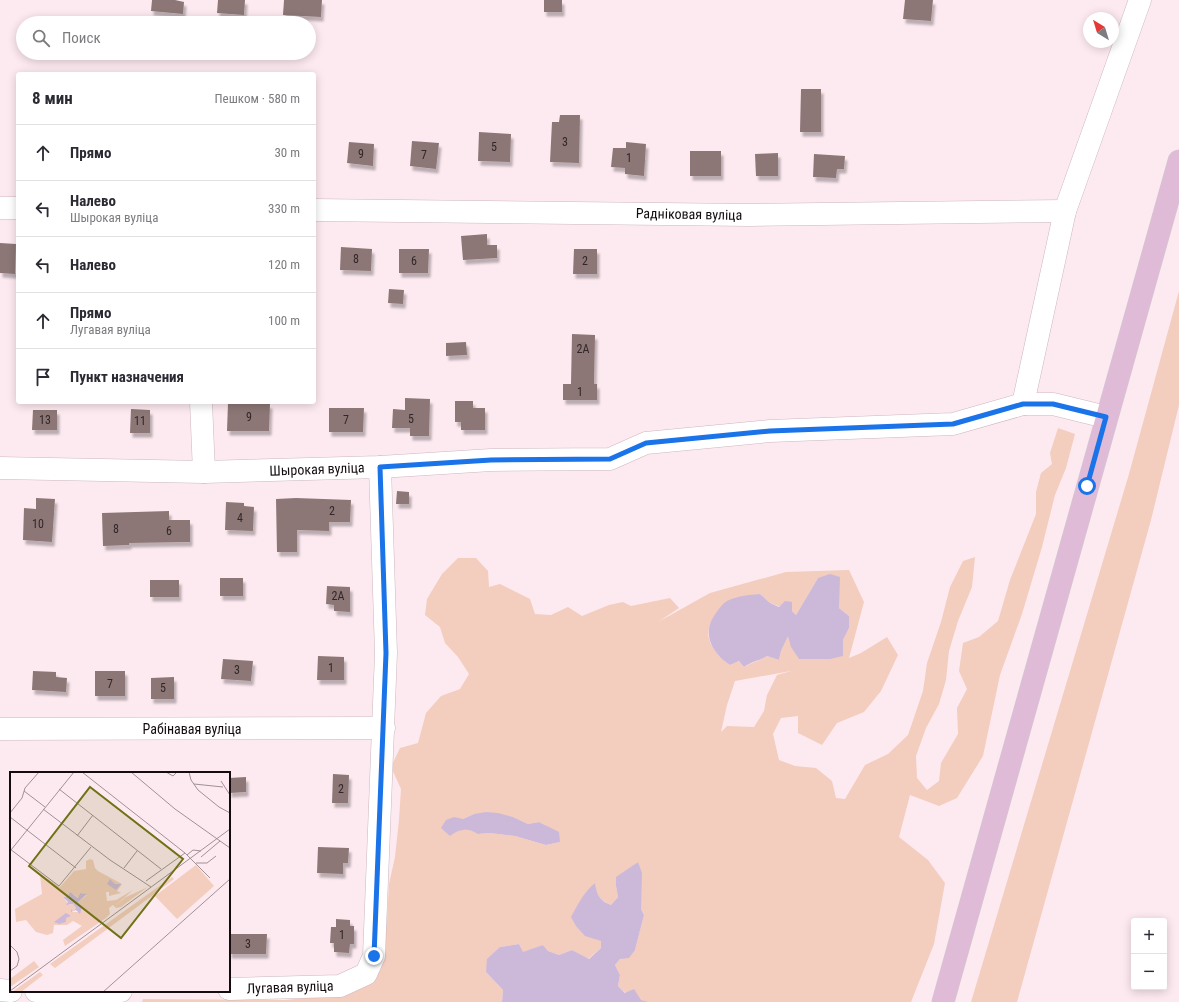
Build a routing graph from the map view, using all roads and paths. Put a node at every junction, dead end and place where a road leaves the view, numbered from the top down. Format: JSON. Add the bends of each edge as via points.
{"nodes":[{"id":1,"x":1140,"y":0,"type":"edge"},
{"id":2,"x":1179,"y":161,"type":"edge"},
{"id":3,"x":0,"y":208,"type":"edge"},
{"id":4,"x":16,"y":208,"type":"edge"},
{"id":5,"x":316,"y":210,"type":"edge"},
{"id":6,"x":1065,"y":211,"type":"junction"},
{"id":7,"x":201,"y":404,"type":"edge"},
{"id":8,"x":1023,"y":404,"type":"junction"},
{"id":9,"x":1106,"y":417,"type":"junction"},
{"id":10,"x":380,"y":467,"type":"junction"},
{"id":11,"x":0,"y":468,"type":"edge"},
{"id":12,"x":204,"y":472,"type":"junction"},
{"id":13,"x":384,"y":728,"type":"junction"},
{"id":14,"x":0,"y":729,"type":"edge"},
{"id":15,"x":230,"y":988,"type":"edge"},
{"id":16,"x":0,"y":990,"type":"edge"},
{"id":17,"x":10,"y":991,"type":"edge"},
{"id":18,"x":942,"y":1002,"type":"edge"}],
"edges":[{"from":1,"to":6,"type":"street"},
{"from":2,"to":9,"type":"main road"},
{"from":3,"to":4,"type":"street"},
{"from":5,"to":6,"type":"street","name":"Радніковая вуліца","via":[[741,214]]},
{"from":6,"to":8,"type":"street"},
{"from":7,"to":12,"type":"street"},
{"from":8,"to":9,"type":"street","name":"Шырокая вуліца","via":[[1053,404]]},
{"from":8,"to":10,"type":"street","name":"Шырокая вуліца","via":[[953,424],[770,431],[646,443],[610,459],[491,460]]},
{"from":9,"to":18,"type":"main road"},
{"from":10,"to":12,"type":"street","name":"Шырокая вуліца"},
{"from":10,"to":13,"type":"street","name":"Лугавая вуліца","via":[[386,653]]},
{"from":11,"to":12,"type":"street","name":"Шырокая вуліца"},
{"from":13,"to":14,"type":"street","name":"Рабінавая вуліца"},
{"from":13,"to":15,"type":"street","name":"Лугавая вуліца","via":[[374,956],[366,974],[340,986]]},
{"from":16,"to":17,"type":"street"}]}
